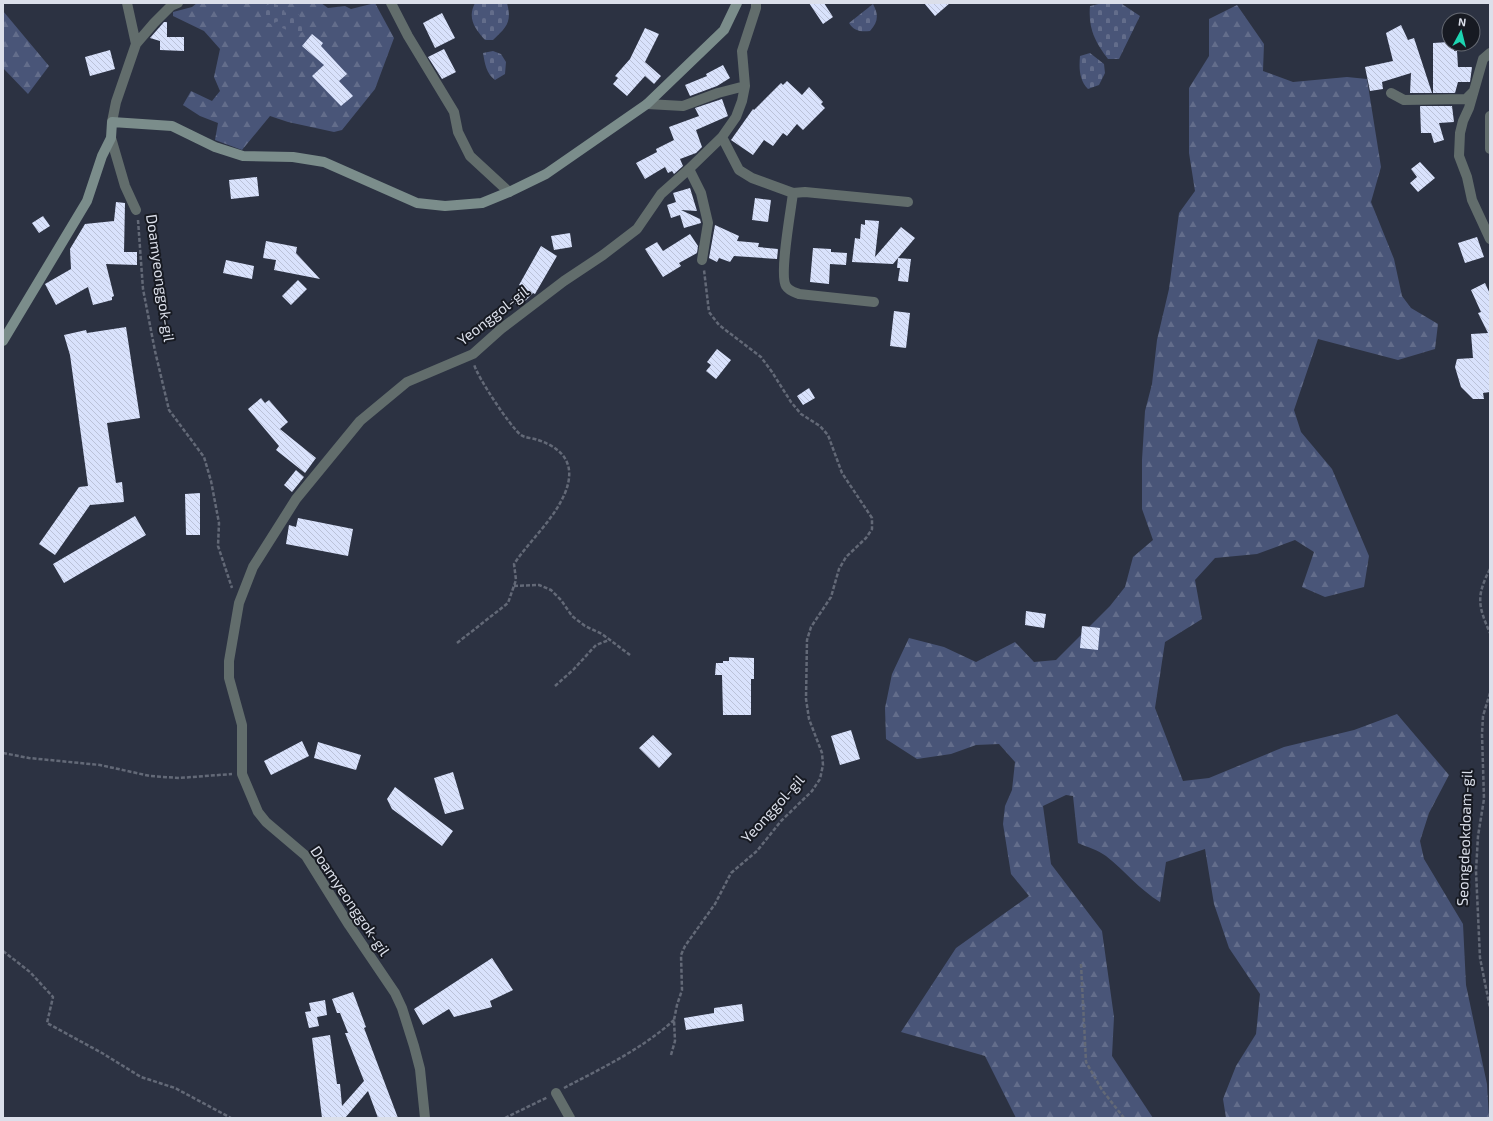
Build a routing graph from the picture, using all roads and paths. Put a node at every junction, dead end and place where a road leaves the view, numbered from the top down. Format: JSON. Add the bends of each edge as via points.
{"nodes":[{"id":1,"x":127,"y":3,"type":"edge"},
{"id":2,"x":178,"y":3,"type":"edge"},
{"id":3,"x":391,"y":3,"type":"edge"},
{"id":4,"x":737,"y":3,"type":"edge"},
{"id":5,"x":756,"y":3,"type":"edge"},
{"id":6,"x":136,"y":44,"type":"junction"},
{"id":7,"x":1490,"y":53,"type":"edge"},
{"id":8,"x":745,"y":86,"type":"junction"},
{"id":9,"x":1473,"y":92,"type":"junction"},
{"id":10,"x":1391,"y":93,"type":"dead end"},
{"id":11,"x":648,"y":104,"type":"junction"},
{"id":12,"x":1490,"y":116,"type":"edge"},
{"id":13,"x":112,"y":122,"type":"junction"},
{"id":14,"x":722,"y":137,"type":"junction"},
{"id":15,"x":111,"y":138,"type":"junction"},
{"id":16,"x":1490,"y":149,"type":"edge"},
{"id":17,"x":689,"y":169,"type":"junction"},
{"id":18,"x":509,"y":192,"type":"junction"},
{"id":19,"x":793,"y":193,"type":"junction"},
{"id":20,"x":908,"y":202,"type":"dead end"},
{"id":21,"x":136,"y":210,"type":"joint"},
{"id":22,"x":1490,"y":239,"type":"edge"},
{"id":23,"x":702,"y":260,"type":"joint"},
{"id":24,"x":874,"y":302,"type":"dead end"},
{"id":25,"x":3,"y":341,"type":"edge"},
{"id":26,"x":473,"y":354,"type":"junction"},
{"id":27,"x":1490,"y":568,"type":"edge"},
{"id":28,"x":514,"y":586,"type":"junction"},
{"id":29,"x":239,"y":603,"type":"junction"},
{"id":30,"x":1490,"y":633,"type":"edge"},
{"id":31,"x":609,"y":640,"type":"junction"},
{"id":32,"x":457,"y":643,"type":"dead end"},
{"id":33,"x":630,"y":655,"type":"dead end"},
{"id":34,"x":555,"y":686,"type":"dead end"},
{"id":35,"x":1490,"y":693,"type":"edge"},
{"id":36,"x":3,"y":753,"type":"edge"},
{"id":37,"x":242,"y":774,"type":"junction"},
{"id":38,"x":3,"y":951,"type":"edge"},
{"id":39,"x":1081,"y":964,"type":"dead end"},
{"id":40,"x":1490,"y":1008,"type":"edge"},
{"id":41,"x":674,"y":1020,"type":"junction"},
{"id":42,"x":671,"y":1055,"type":"dead end"},
{"id":43,"x":556,"y":1093,"type":"junction"},
{"id":44,"x":231,"y":1118,"type":"edge"},
{"id":45,"x":425,"y":1118,"type":"edge"},
{"id":46,"x":505,"y":1118,"type":"edge"},
{"id":47,"x":570,"y":1118,"type":"edge"},
{"id":48,"x":1124,"y":1118,"type":"edge"}],
"edges":[{"from":1,"to":6,"type":"street"},
{"from":2,"to":6,"type":"street","via":[[171,6]]},
{"from":3,"to":18,"type":"street","via":[[454,112],[458,132],[470,156]]},
{"from":4,"to":11,"type":"main road","via":[[724,30]]},
{"from":5,"to":8,"type":"street","name":"Yeonggol-gil","via":[[742,51]]},
{"from":6,"to":13,"type":"street","via":[[116,102]]},
{"from":7,"to":9,"type":"street","via":[[1483,59]]},
{"from":8,"to":11,"type":"street","via":[[683,106]]},
{"from":8,"to":14,"type":"street","name":"Yeonggol-gil","via":[[736,117]]},
{"from":9,"to":10,"type":"street","via":[[1466,99],[1404,100]]},
{"from":9,"to":22,"type":"street","via":[[1460,133],[1459,156],[1472,200]]},
{"from":11,"to":18,"type":"main road","via":[[546,174]]},
{"from":12,"to":16,"type":"street"},
{"from":13,"to":15,"type":"main road"},
{"from":13,"to":18,"type":"main road","via":[[172,126],[215,147],[243,156],[293,157],[324,162],[417,203],[445,206],[482,203]]},
{"from":14,"to":17,"type":"street","name":"Yeonggol-gil"},
{"from":14,"to":19,"type":"street","via":[[739,170],[752,178]]},
{"from":15,"to":21,"type":"street","name":"Doamyeonggok-gil","via":[[123,179]]},
{"from":15,"to":25,"type":"main road","via":[[102,156],[87,201]]},
{"from":17,"to":23,"type":"street","via":[[701,193],[708,224]]},
{"from":17,"to":26,"type":"street","name":"Yeonggol-gil","via":[[661,194],[637,229],[564,280]]},
{"from":19,"to":20,"type":"street"},
{"from":19,"to":24,"type":"street","via":[[783,270],[785,285],[790,291],[799,294]]},
{"from":21,"to":29,"type":"path","name":"Doamyeonggok-gil","via":[[143,289],[169,410],[204,457],[219,523],[218,546]]},
{"from":23,"to":41,"type":"path","name":"Yeonggol-gil","via":[[709,312],[719,325],[761,357],[790,402],[828,435],[842,473],[872,518],[872,529],[838,569],[832,597],[811,627],[807,640],[806,699],[809,719],[822,753],[820,779],[812,791],[780,821],[758,852],[731,873],[715,904],[685,946],[681,955],[682,990]]},
{"from":26,"to":28,"type":"path","via":[[475,370],[490,395],[521,435],[554,446],[564,455],[569,473],[565,493],[550,521],[514,564]]},
{"from":26,"to":29,"type":"street","name":"Yeonggol-gil","via":[[407,382],[360,421],[292,505],[253,568]]},
{"from":27,"to":30,"type":"path","via":[[1479,598],[1480,610]]},
{"from":28,"to":31,"type":"path","via":[[539,585],[551,590],[572,616]]},
{"from":28,"to":32,"type":"path","via":[[508,603]]},
{"from":29,"to":37,"type":"street","name":"Doamyeonggok-gil","via":[[229,672],[242,725]]},
{"from":31,"to":33,"type":"path"},
{"from":31,"to":34,"type":"path","via":[[596,645]]},
{"from":35,"to":40,"type":"path","name":"Seongdeokdoam-gil","via":[[1483,716],[1484,799],[1476,871],[1480,958]]},
{"from":36,"to":37,"type":"path","via":[[100,765],[150,776],[179,778]]},
{"from":37,"to":45,"type":"street","name":"Doamyeonggok-gil","via":[[258,812],[306,856],[395,993],[420,1069]]},
{"from":38,"to":44,"type":"path","via":[[30,972],[53,997],[47,1023],[141,1077],[175,1088]]},
{"from":39,"to":48,"type":"path","via":[[1086,1062],[1102,1090]]},
{"from":41,"to":42,"type":"path","name":"Yeonggol-gil","via":[[675,1041]]},
{"from":41,"to":43,"type":"path","via":[[656,1036]]},
{"from":43,"to":46,"type":"path"},
{"from":43,"to":47,"type":"street"}]}
